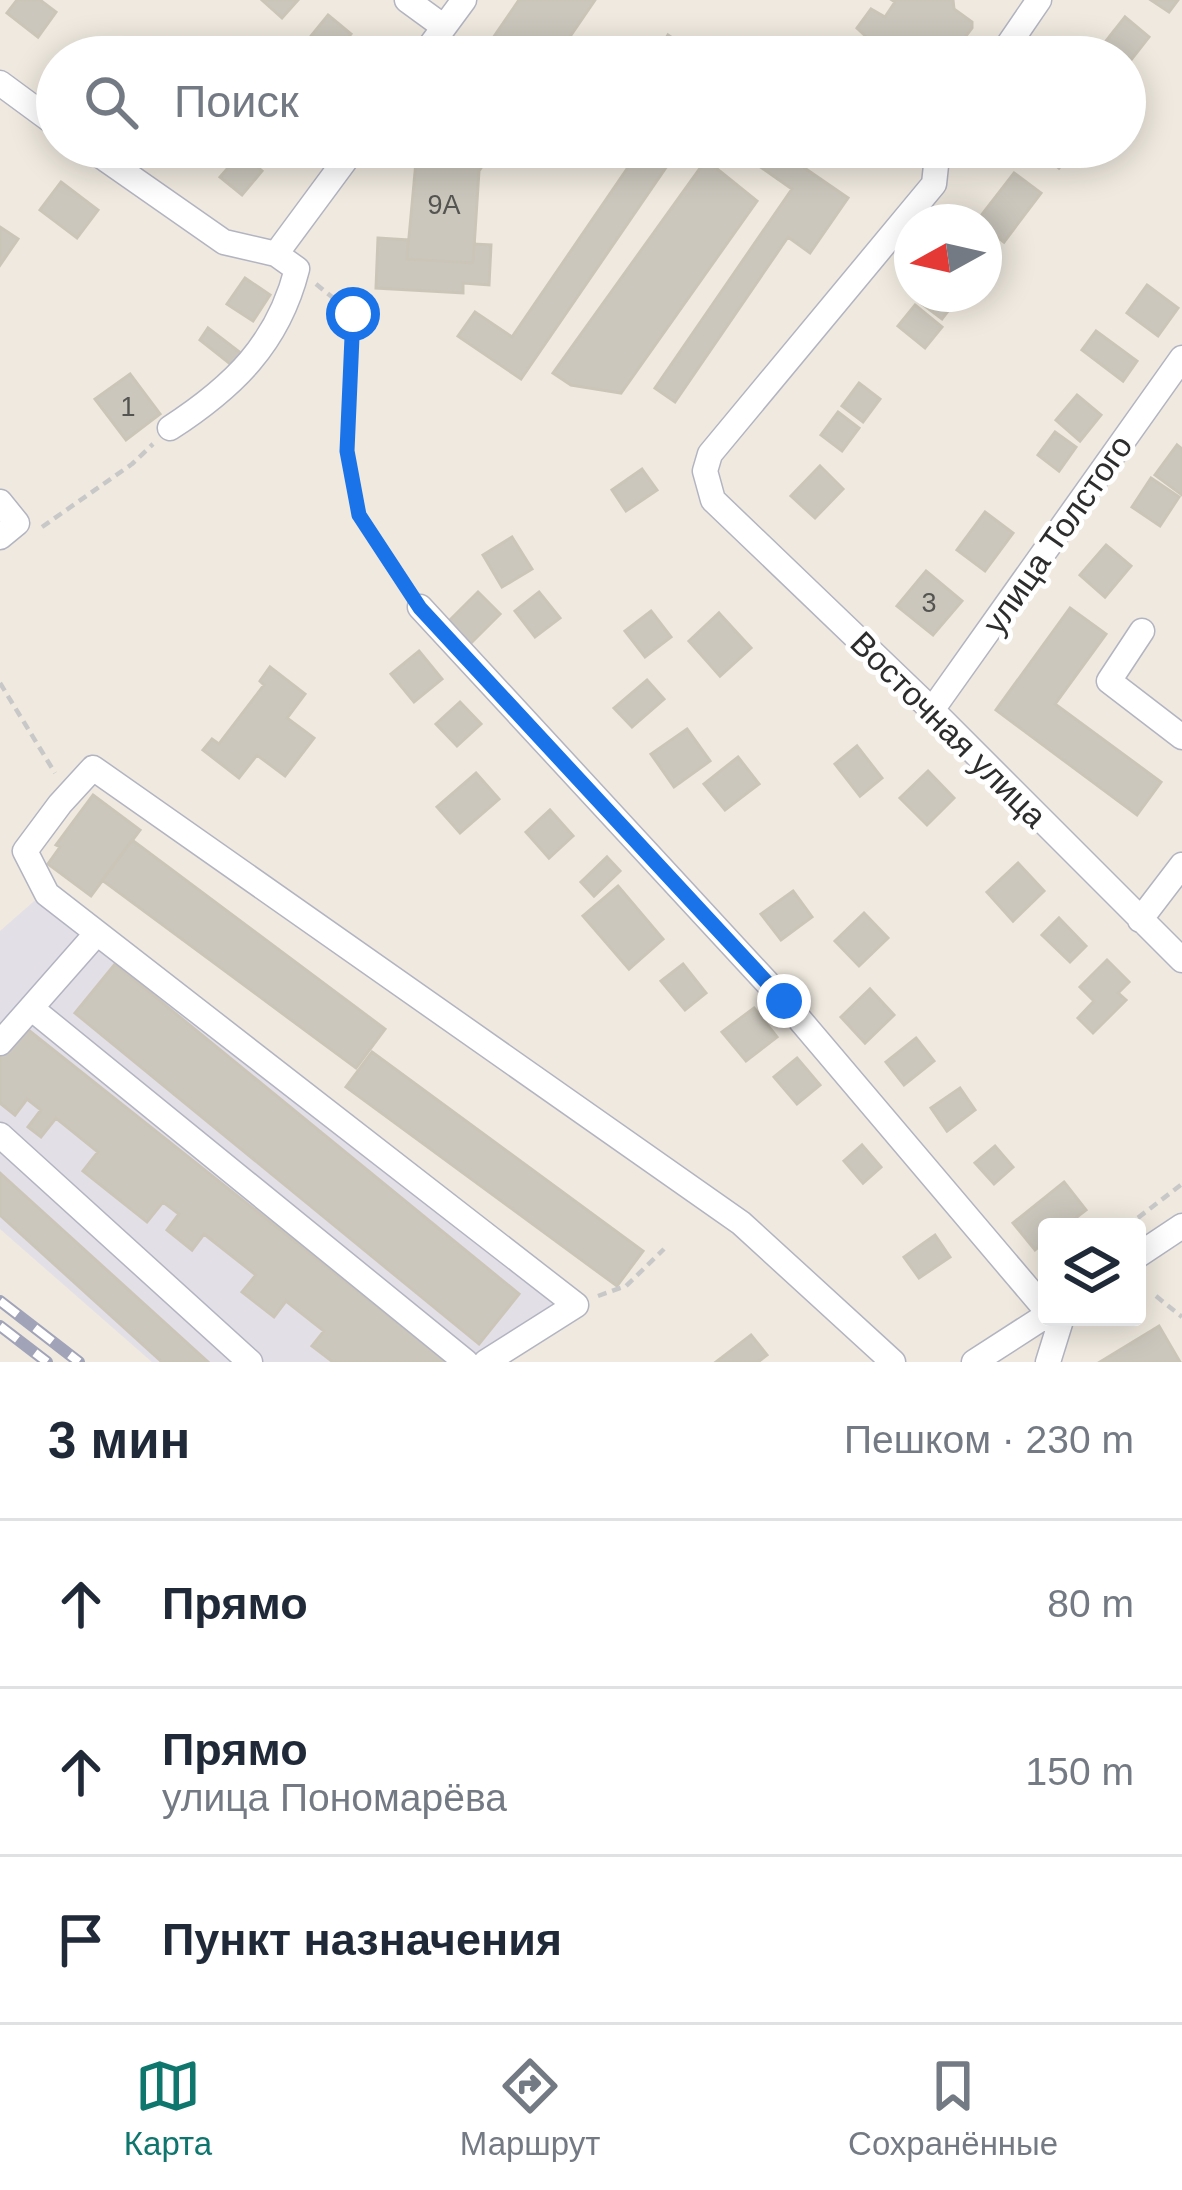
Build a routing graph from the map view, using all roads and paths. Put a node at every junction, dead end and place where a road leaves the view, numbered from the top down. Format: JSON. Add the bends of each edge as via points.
{"nodes":[{"id":1,"x":406,"y":0,"type":"edge"},
{"id":2,"x":464,"y":0,"type":"edge"},
{"id":3,"x":1039,"y":0,"type":"edge"},
{"id":4,"x":444,"y":28,"type":"junction"},
{"id":5,"x":438,"y":36,"type":"edge"},
{"id":6,"x":1014,"y":36,"type":"edge"},
{"id":7,"x":0,"y":83,"type":"edge"},
{"id":8,"x":36,"y":110,"type":"edge"},
{"id":9,"x":118,"y":168,"type":"edge"},
{"id":10,"x":339,"y":168,"type":"edge"},
{"id":11,"x":936,"y":168,"type":"edge"},
{"id":12,"x":276,"y":254,"type":"junction"},
{"id":13,"x":297,"y":269,"type":"junction"},
{"id":14,"x":1182,"y":358,"type":"edge"},
{"id":15,"x":170,"y":428,"type":"joint"},
{"id":16,"x":0,"y":502,"type":"edge"},
{"id":17,"x":0,"y":536,"type":"edge"},
{"id":18,"x":27,"y":538,"type":"dead end"},
{"id":19,"x":420,"y":608,"type":"joint"},
{"id":20,"x":1142,"y":631,"type":"dead end"},
{"id":21,"x":0,"y":683,"type":"edge"},
{"id":22,"x":932,"y":710,"type":"junction"},
{"id":23,"x":1182,"y":737,"type":"edge"},
{"id":24,"x":50,"y":769,"type":"dead end"},
{"id":25,"x":1182,"y":865,"type":"edge"},
{"id":26,"x":1140,"y":920,"type":"junction"},
{"id":27,"x":97,"y":933,"type":"junction"},
{"id":28,"x":1182,"y":960,"type":"edge"},
{"id":29,"x":31,"y":1008,"type":"junction"},
{"id":30,"x":0,"y":1043,"type":"edge"},
{"id":31,"x":0,"y":1135,"type":"edge"},
{"id":32,"x":1182,"y":1184,"type":"edge"},
{"id":33,"x":1138,"y":1218,"type":"edge"},
{"id":34,"x":1182,"y":1226,"type":"edge"},
{"id":35,"x":664,"y":1249,"type":"dead end"},
{"id":36,"x":1146,"y":1250,"type":"edge"},
{"id":37,"x":1156,"y":1296,"type":"dead end"},
{"id":38,"x":1038,"y":1302,"type":"edge"},
{"id":39,"x":576,"y":1305,"type":"junction"},
{"id":40,"x":1182,"y":1317,"type":"edge"},
{"id":41,"x":1038,"y":1319,"type":"edge"},
{"id":42,"x":1059,"y":1326,"type":"edge"},
{"id":43,"x":250,"y":1362,"type":"edge"},
{"id":44,"x":466,"y":1362,"type":"edge"},
{"id":45,"x":486,"y":1362,"type":"edge"},
{"id":46,"x":893,"y":1362,"type":"edge"},
{"id":47,"x":974,"y":1362,"type":"edge"},
{"id":48,"x":1048,"y":1362,"type":"edge"}],
"edges":[{"from":1,"to":4,"type":"street"},
{"from":2,"to":4,"type":"street"},
{"from":3,"to":6,"type":"street"},
{"from":4,"to":5,"type":"street"},
{"from":7,"to":8,"type":"street"},
{"from":9,"to":12,"type":"street","via":[[224,242]]},
{"from":10,"to":12,"type":"street"},
{"from":11,"to":22,"type":"street","name":"Восточная улица","via":[[934,184],[710,454],[705,471],[713,500]]},
{"from":12,"to":13,"type":"street"},
{"from":13,"to":15,"type":"street","via":[[286,311],[261,347],[222,394]]},
{"from":13,"to":19,"type":"path","via":[[353,314],[347,451],[359,515]]},
{"from":14,"to":22,"type":"street","name":"улица Толстого"},
{"from":15,"to":18,"type":"path"},
{"from":16,"to":17,"type":"street","via":[[17,523]]},
{"from":19,"to":38,"type":"street","via":[[784,1001]]},
{"from":20,"to":23,"type":"street","via":[[1109,681]]},
{"from":21,"to":24,"type":"path"},
{"from":22,"to":26,"type":"street","name":"Восточная улица"},
{"from":25,"to":26,"type":"street"},
{"from":26,"to":28,"type":"street","name":"Восточная улица"},
{"from":27,"to":29,"type":"street"},
{"from":27,"to":39,"type":"street"},
{"from":27,"to":46,"type":"street","via":[[47,894],[25,851],[93,768],[741,1223]]},
{"from":29,"to":30,"type":"street"},
{"from":29,"to":44,"type":"street"},
{"from":31,"to":43,"type":"street"},
{"from":32,"to":33,"type":"path"},
{"from":34,"to":36,"type":"street"},
{"from":35,"to":39,"type":"path","via":[[626,1286]]},
{"from":37,"to":40,"type":"path"},
{"from":39,"to":45,"type":"street"},
{"from":41,"to":47,"type":"street"},
{"from":42,"to":48,"type":"street"}]}
